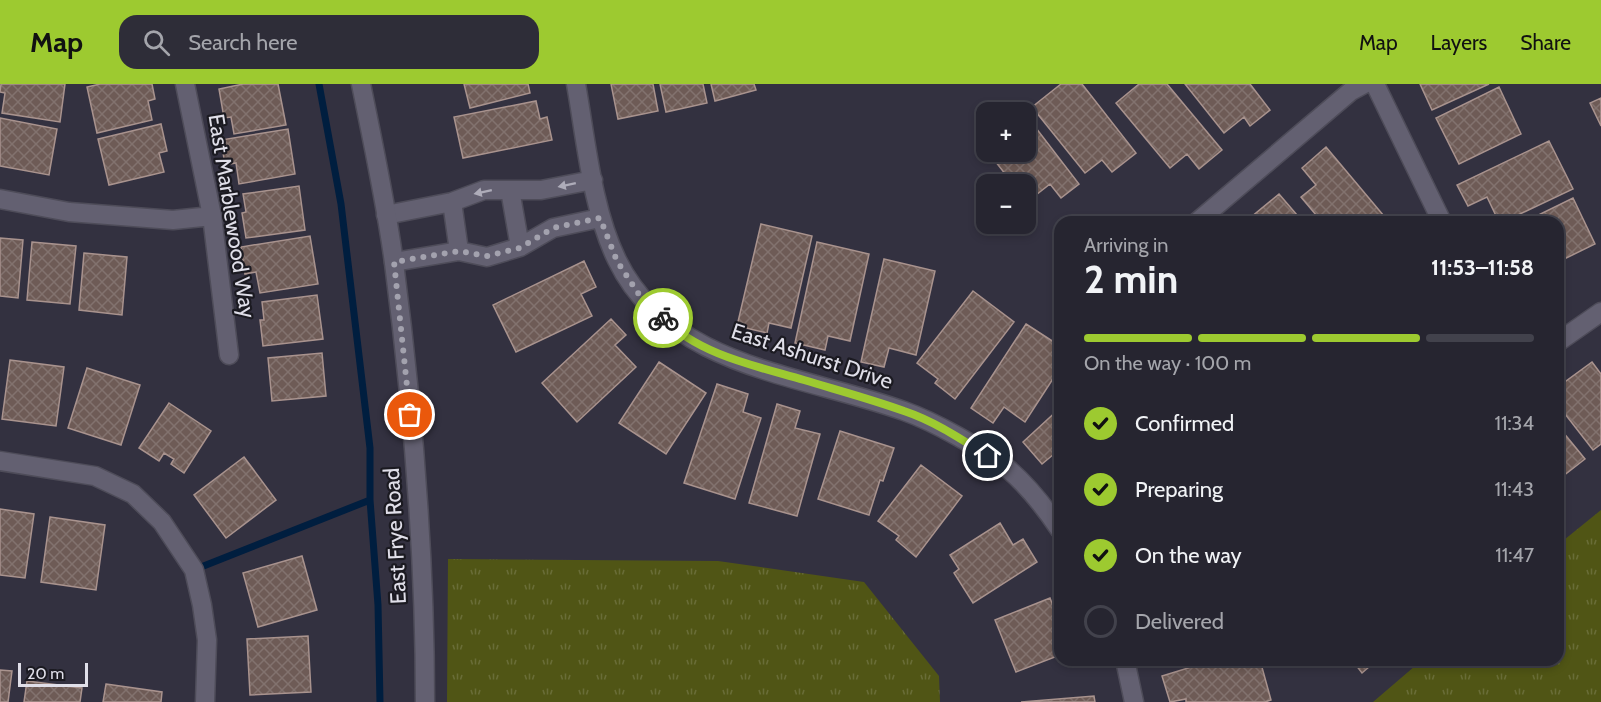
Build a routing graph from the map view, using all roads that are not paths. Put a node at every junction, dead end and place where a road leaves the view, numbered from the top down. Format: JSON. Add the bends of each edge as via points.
{"nodes":[{"id":1,"x":185,"y":84,"type":"edge"},
{"id":2,"x":361,"y":84,"type":"edge"},
{"id":3,"x":576,"y":84,"type":"edge"},
{"id":4,"x":1364,"y":84,"type":"edge"},
{"id":5,"x":1376,"y":84,"type":"edge"},
{"id":6,"x":593,"y":180,"type":"junction"},
{"id":7,"x":510,"y":190,"type":"junction"},
{"id":8,"x":0,"y":199,"type":"edge"},
{"id":9,"x":452,"y":202,"type":"junction"},
{"id":10,"x":386,"y":215,"type":"junction"},
{"id":11,"x":212,"y":216,"type":"junction"},
{"id":12,"x":1204,"y":216,"type":"edge"},
{"id":13,"x":1439,"y":216,"type":"edge"},
{"id":14,"x":600,"y":218,"type":"junction"},
{"id":15,"x":520,"y":248,"type":"junction"},
{"id":16,"x":459,"y":251,"type":"junction"},
{"id":17,"x":394,"y":262,"type":"junction"},
{"id":18,"x":1601,"y":312,"type":"edge"},
{"id":19,"x":1564,"y":338,"type":"edge"},
{"id":20,"x":229,"y":355,"type":"dead end"},
{"id":21,"x":0,"y":461,"type":"edge"},
{"id":22,"x":1054,"y":522,"type":"edge"},
{"id":23,"x":1126,"y":666,"type":"edge"},
{"id":24,"x":205,"y":702,"type":"edge"},
{"id":25,"x":425,"y":702,"type":"edge"},
{"id":26,"x":1134,"y":702,"type":"edge"}],
"edges":[{"from":1,"to":11,"type":"street","name":"East Marblewood Way"},
{"from":2,"to":10,"type":"street","name":"East Frye Road"},
{"from":3,"to":6,"type":"street","name":"East Ashurst Drive"},
{"from":4,"to":12,"type":"street"},
{"from":5,"to":13,"type":"street"},
{"from":6,"to":7,"type":"street","one_way":true,"via":[[541,190]]},
{"from":6,"to":14,"type":"street","name":"East Ashurst Drive"},
{"from":7,"to":9,"type":"street","one_way":true,"via":[[484,190]]},
{"from":7,"to":15,"type":"street"},
{"from":8,"to":11,"type":"street","via":[[69,212],[173,220]]},
{"from":9,"to":10,"type":"street"},
{"from":9,"to":16,"type":"street"},
{"from":10,"to":17,"type":"street","name":"East Frye Road"},
{"from":11,"to":20,"type":"street","name":"East Marblewood Way"},
{"from":14,"to":15,"type":"street","via":[[553,228]]},
{"from":14,"to":22,"type":"street","name":"East Ashurst Drive","via":[[622,269],[638,293],[670,325],[703,346],[748,365],[906,411],[949,431],[1007,469]]},
{"from":15,"to":16,"type":"street","via":[[487,256]]},
{"from":16,"to":17,"type":"street"},
{"from":17,"to":25,"type":"street","name":"East Frye Road","via":[[419,525]]},
{"from":18,"to":19,"type":"street"},
{"from":21,"to":24,"type":"street","via":[[95,476],[133,494],[162,522],[194,570],[207,640]]},
{"from":23,"to":26,"type":"street"}]}
